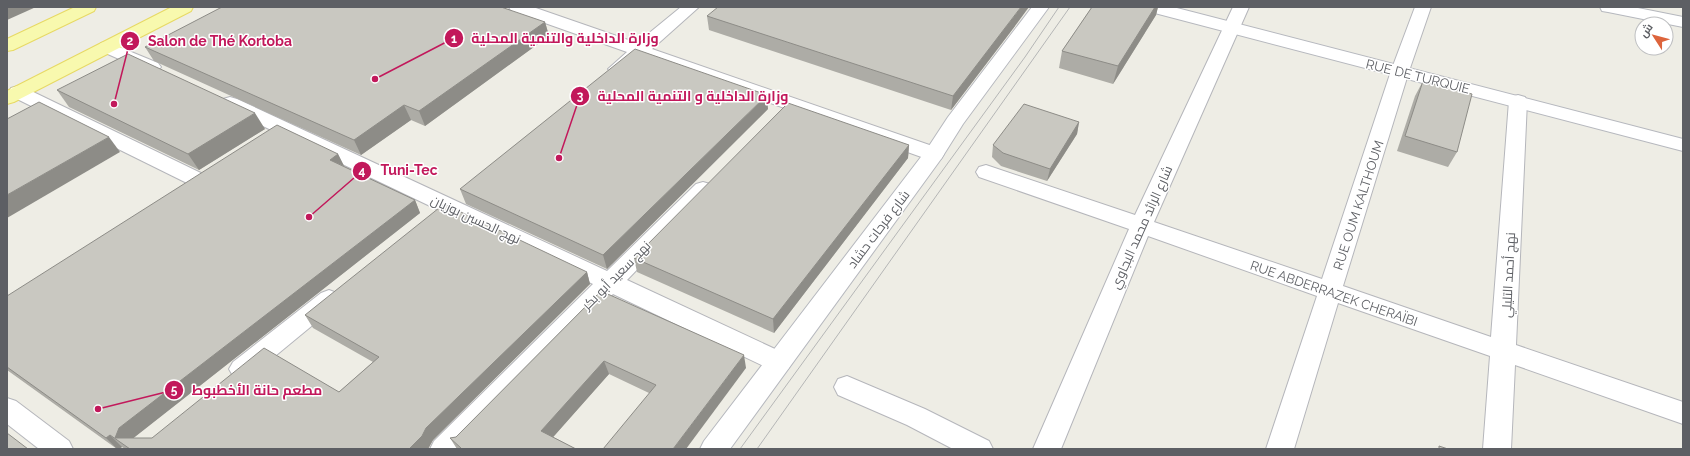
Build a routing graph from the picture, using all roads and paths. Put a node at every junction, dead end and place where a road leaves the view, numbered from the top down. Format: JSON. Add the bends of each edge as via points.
{"nodes":[{"id":1,"x":88,"y":7,"type":"edge"},
{"id":2,"x":185,"y":7,"type":"edge"},
{"id":3,"x":517,"y":7,"type":"edge"},
{"id":4,"x":691,"y":7,"type":"edge"},
{"id":5,"x":1041,"y":7,"type":"edge"},
{"id":6,"x":1153,"y":7,"type":"edge"},
{"id":7,"x":1241,"y":7,"type":"edge"},
{"id":8,"x":1423,"y":7,"type":"edge"},
{"id":9,"x":1608,"y":7,"type":"edge"},
{"id":10,"x":1683,"y":22,"type":"edge"},
{"id":11,"x":1231,"y":28,"type":"junction"},
{"id":12,"x":7,"y":46,"type":"edge"},
{"id":13,"x":107,"y":47,"type":"junction"},
{"id":14,"x":641,"y":50,"type":"junction"},
{"id":15,"x":1400,"y":71,"type":"junction"},
{"id":16,"x":168,"y":75,"type":"edge"},
{"id":17,"x":604,"y":79,"type":"edge"},
{"id":18,"x":12,"y":95,"type":"edge"},
{"id":19,"x":211,"y":95,"type":"edge"},
{"id":20,"x":1518,"y":101,"type":"junction"},
{"id":21,"x":790,"y":102,"type":"junction"},
{"id":22,"x":773,"y":119,"type":"edge"},
{"id":23,"x":283,"y":128,"type":"junction"},
{"id":24,"x":264,"y":140,"type":"edge"},
{"id":25,"x":1683,"y":145,"type":"edge"},
{"id":26,"x":934,"y":154,"type":"junction"},
{"id":27,"x":219,"y":169,"type":"edge"},
{"id":28,"x":986,"y":172,"type":"dead end"},
{"id":29,"x":717,"y":175,"type":"edge"},
{"id":30,"x":200,"y":182,"type":"junction"},
{"id":31,"x":465,"y":190,"type":"edge"},
{"id":32,"x":180,"y":194,"type":"edge"},
{"id":33,"x":446,"y":205,"type":"junction"},
{"id":34,"x":428,"y":220,"type":"edge"},
{"id":35,"x":1141,"y":226,"type":"junction"},
{"id":36,"x":610,"y":282,"type":"junction"},
{"id":37,"x":347,"y":284,"type":"edge"},
{"id":38,"x":1330,"y":291,"type":"junction"},
{"id":39,"x":1503,"y":351,"type":"junction"},
{"id":40,"x":773,"y":359,"type":"junction"},
{"id":41,"x":229,"y":379,"type":"edge"},
{"id":42,"x":847,"y":388,"type":"dead end"},
{"id":43,"x":7,"y":409,"type":"edge"},
{"id":44,"x":1683,"y":413,"type":"edge"},
{"id":45,"x":59,"y":449,"type":"edge"},
{"id":46,"x":444,"y":449,"type":"edge"},
{"id":47,"x":714,"y":449,"type":"edge"},
{"id":48,"x":979,"y":449,"type":"edge"},
{"id":49,"x":1047,"y":449,"type":"edge"},
{"id":50,"x":1280,"y":449,"type":"edge"},
{"id":51,"x":1497,"y":449,"type":"edge"}],
"edges":[{"from":1,"to":12,"type":"main road"},
{"from":2,"to":13,"type":"main road"},
{"from":3,"to":14,"type":"street"},
{"from":4,"to":14,"type":"street"},
{"from":5,"to":26,"type":"street","name":"شارع فرحات حشاد","via":[[955,121]]},
{"from":6,"to":11,"type":"street","name":"RUE DE TURQUIE"},
{"from":7,"to":11,"type":"street","name":"شارع الرائد محمد البجاوي"},
{"from":8,"to":15,"type":"street","name":"RUE OUM KALTHOUM"},
{"from":9,"to":10,"type":"street"},
{"from":11,"to":15,"type":"street","name":"RUE DE TURQUIE"},
{"from":11,"to":35,"type":"street","name":"شارع الرائد محمد البجاوي"},
{"from":13,"to":16,"type":"street"},
{"from":13,"to":18,"type":"main road"},
{"from":14,"to":17,"type":"street"},
{"from":14,"to":21,"type":"street"},
{"from":15,"to":20,"type":"street","name":"RUE DE TURQUIE"},
{"from":15,"to":38,"type":"street","name":"RUE OUM KALTHOUM"},
{"from":18,"to":30,"type":"street"},
{"from":19,"to":23,"type":"street","name":"نهج الحسين بوزيان"},
{"from":20,"to":25,"type":"street","name":"RUE DE TURQUIE"},
{"from":20,"to":39,"type":"street","name":"نهج أحمد التليلي"},
{"from":21,"to":22,"type":"street"},
{"from":21,"to":26,"type":"street"},
{"from":23,"to":24,"type":"street"},
{"from":23,"to":33,"type":"street","name":"نهج الحسين بوزيان"},
{"from":26,"to":40,"type":"street","name":"شارع فرحات حشاد"},
{"from":27,"to":30,"type":"street"},
{"from":28,"to":35,"type":"street","name":"RUE ABDERRAZEK CHERAÏBI"},
{"from":29,"to":36,"type":"street","name":"نهج سعيد أبو بكر"},
{"from":30,"to":32,"type":"street"},
{"from":31,"to":33,"type":"street"},
{"from":33,"to":34,"type":"street"},
{"from":33,"to":36,"type":"street","name":"نهج الحسين بوزيان"},
{"from":35,"to":38,"type":"street","name":"RUE ABDERRAZEK CHERAÏBI"},
{"from":35,"to":49,"type":"street","name":"شارع الرائد محمد البجاوي"},
{"from":36,"to":40,"type":"street","name":"نهج الحسين بوزيان"},
{"from":36,"to":46,"type":"street","name":"نهج سعيد أبو بكر"},
{"from":37,"to":41,"type":"street"},
{"from":38,"to":39,"type":"street","name":"RUE ABDERRAZEK CHERAÏBI"},
{"from":38,"to":50,"type":"street","name":"RUE OUM KALTHOUM"},
{"from":39,"to":44,"type":"street","name":"RUE ABDERRAZEK CHERAÏBI"},
{"from":39,"to":51,"type":"street","name":"نهج أحمد التليلي"},
{"from":40,"to":47,"type":"street","name":"شارع فرحات حشاد"},
{"from":42,"to":48,"type":"street","via":[[916,417]]},
{"from":43,"to":45,"type":"street"}]}
